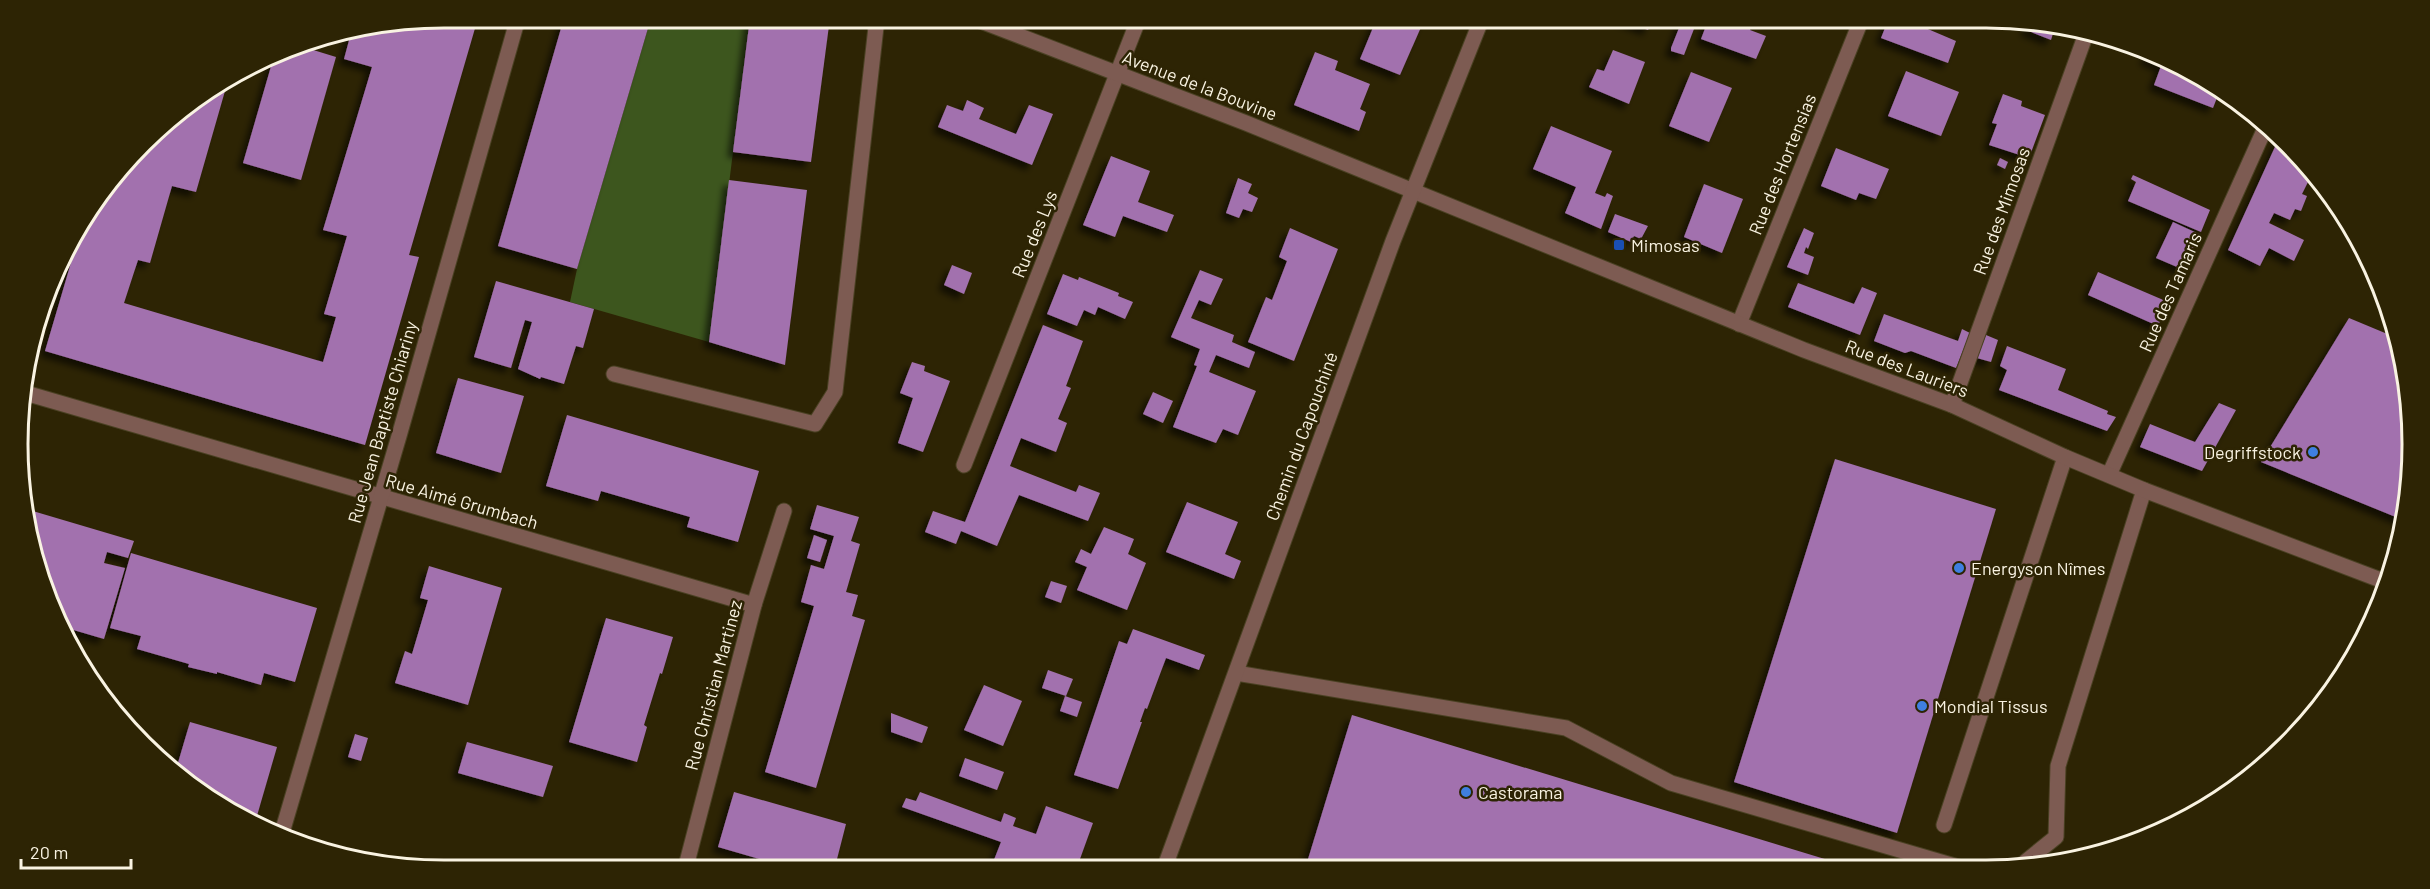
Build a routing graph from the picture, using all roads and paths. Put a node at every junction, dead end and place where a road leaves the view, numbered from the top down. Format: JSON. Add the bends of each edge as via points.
{"nodes":[{"id":1,"x":515,"y":28,"type":"edge"},
{"id":2,"x":876,"y":28,"type":"edge"},
{"id":3,"x":998,"y":28,"type":"edge"},
{"id":4,"x":1135,"y":28,"type":"edge"},
{"id":5,"x":1478,"y":28,"type":"edge"},
{"id":6,"x":1858,"y":28,"type":"edge"},
{"id":7,"x":2084,"y":41,"type":"edge"},
{"id":8,"x":1117,"y":75,"type":"junction"},
{"id":9,"x":2262,"y":134,"type":"edge"},
{"id":10,"x":1413,"y":190,"type":"junction"},
{"id":11,"x":1739,"y":324,"type":"junction"},
{"id":12,"x":614,"y":374,"type":"dead end"},
{"id":13,"x":31,"y":395,"type":"edge"},
{"id":14,"x":1952,"y":405,"type":"junction"},
{"id":15,"x":2065,"y":457,"type":"junction"},
{"id":16,"x":964,"y":465,"type":"dead end"},
{"id":17,"x":2109,"y":475,"type":"junction"},
{"id":18,"x":2144,"y":490,"type":"junction"},
{"id":19,"x":381,"y":497,"type":"junction"},
{"id":20,"x":784,"y":511,"type":"dead end"},
{"id":21,"x":2379,"y":579,"type":"edge"},
{"id":22,"x":754,"y":605,"type":"junction"},
{"id":23,"x":1236,"y":673,"type":"junction"},
{"id":24,"x":1944,"y":825,"type":"dead end"},
{"id":25,"x":283,"y":828,"type":"edge"},
{"id":26,"x":2030,"y":858,"type":"edge"},
{"id":27,"x":688,"y":860,"type":"edge"},
{"id":28,"x":1167,"y":860,"type":"edge"},
{"id":29,"x":1934,"y":860,"type":"edge"}],
"edges":[{"from":1,"to":19,"type":"street","name":"Rue Jean Baptiste Chiariny"},
{"from":2,"to":12,"type":"street","via":[[835,392],[815,424]]},
{"from":3,"to":8,"type":"street","name":"Avenue de la Bouvine"},
{"from":4,"to":8,"type":"street","name":"Rue des Lys"},
{"from":5,"to":10,"type":"street","name":"Chemin du Capouchiné"},
{"from":6,"to":11,"type":"street","name":"Rue des Hortensias"},
{"from":7,"to":14,"type":"street","name":"Rue des Mimosas"},
{"from":8,"to":10,"type":"street","name":"Avenue de la Bouvine"},
{"from":8,"to":16,"type":"street","name":"Rue des Lys"},
{"from":9,"to":17,"type":"street","name":"Rue des Tamaris"},
{"from":10,"to":11,"type":"street","name":"Rue des Lauriers"},
{"from":10,"to":23,"type":"street","name":"Chemin du Capouchiné"},
{"from":11,"to":14,"type":"street","name":"Rue des Lauriers"},
{"from":13,"to":19,"type":"street","name":"Rue Aimé Grumbach"},
{"from":14,"to":15,"type":"street","name":"Rue des Lauriers"},
{"from":15,"to":17,"type":"street","name":"Rue des Lauriers"},
{"from":15,"to":24,"type":"street"},
{"from":17,"to":18,"type":"street","name":"Rue des Lauriers"},
{"from":18,"to":21,"type":"street","name":"Rue des Lauriers"},
{"from":18,"to":26,"type":"street","via":[[2058,766],[2056,837]]},
{"from":19,"to":22,"type":"street","name":"Rue Aimé Grumbach"},
{"from":19,"to":25,"type":"street","name":"Rue Jean Baptiste Chiariny"},
{"from":20,"to":22,"type":"street","name":"Rue Christian Martinez"},
{"from":22,"to":27,"type":"street","name":"Rue Christian Martinez"},
{"from":23,"to":28,"type":"street","name":"Chemin du Capouchiné"},
{"from":23,"to":29,"type":"street","via":[[1566,728],[1671,783]]}]}
